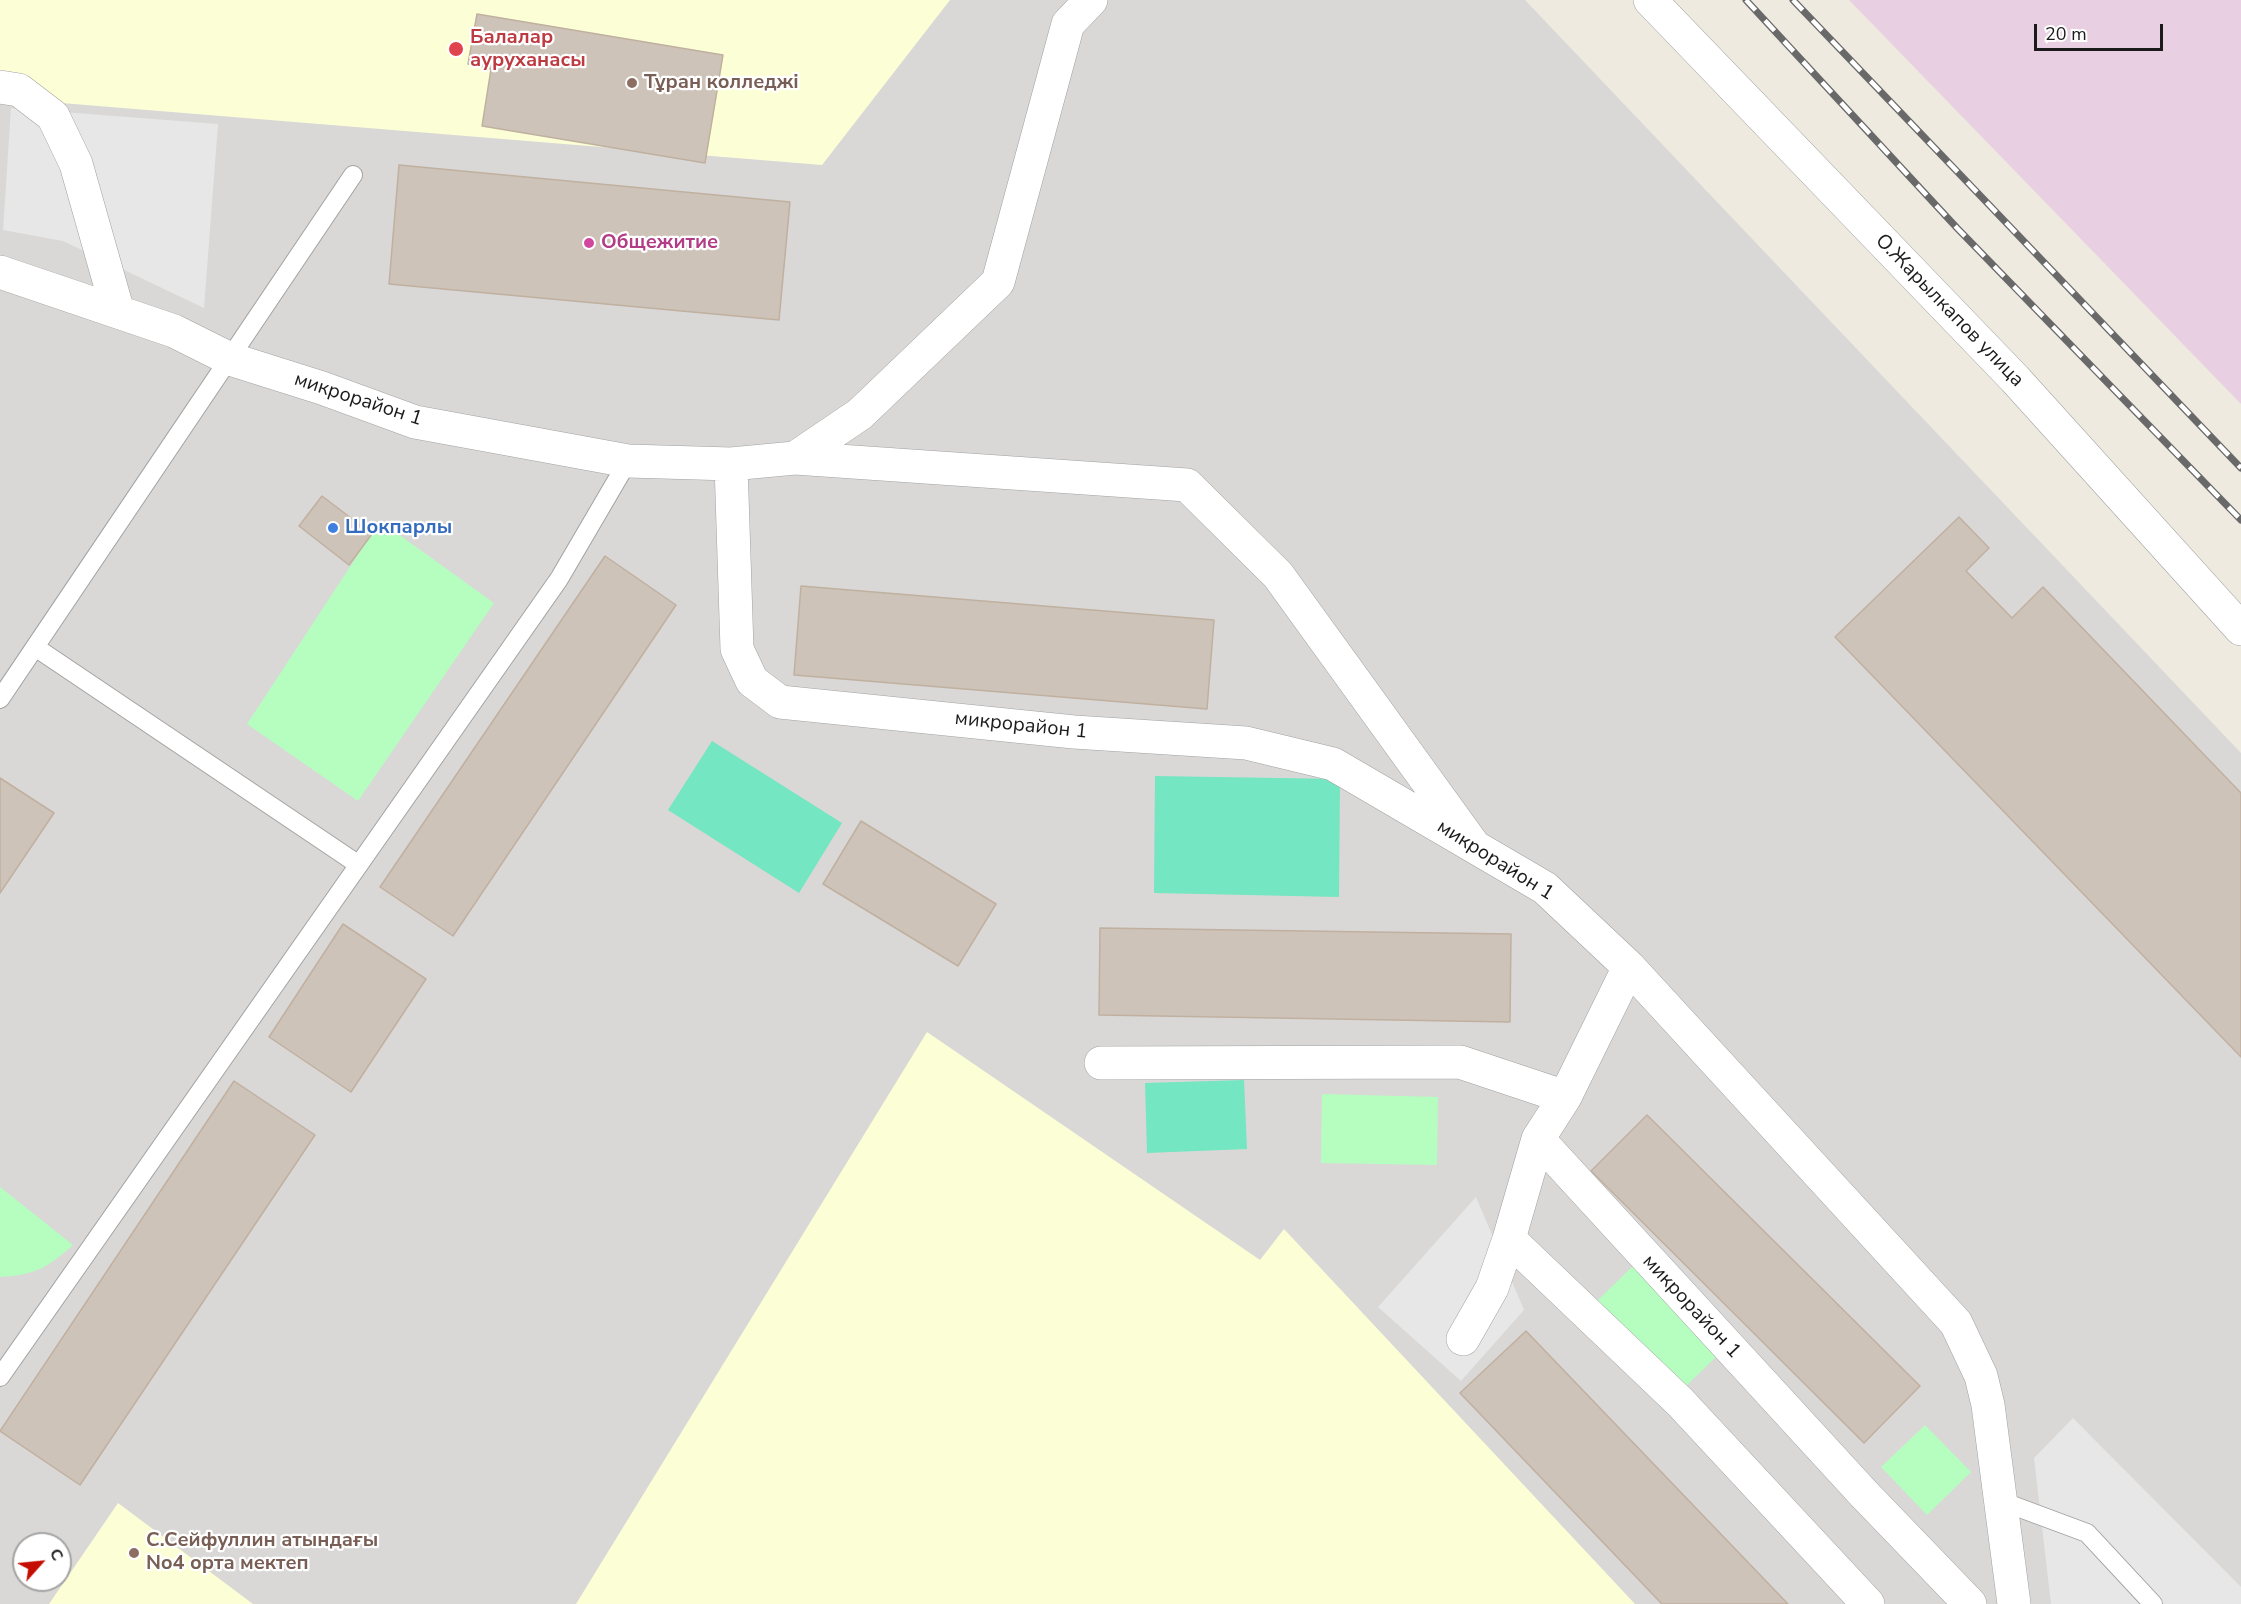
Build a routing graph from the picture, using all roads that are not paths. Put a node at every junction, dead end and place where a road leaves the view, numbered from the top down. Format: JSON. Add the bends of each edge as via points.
{"nodes":[{"id":1,"x":1091,"y":0,"type":"edge"},
{"id":2,"x":1650,"y":0,"type":"edge"},
{"id":3,"x":0,"y":87,"type":"edge"},
{"id":4,"x":353,"y":175,"type":"dead end"},
{"id":5,"x":0,"y":272,"type":"edge"},
{"id":6,"x":118,"y":312,"type":"junction"},
{"id":7,"x":230,"y":359,"type":"junction"},
{"id":8,"x":795,"y":458,"type":"junction"},
{"id":9,"x":628,"y":461,"type":"junction"},
{"id":10,"x":731,"y":464,"type":"junction"},
{"id":11,"x":2241,"y":629,"type":"edge"},
{"id":12,"x":36,"y":647,"type":"junction"},
{"id":13,"x":0,"y":699,"type":"edge"},
{"id":14,"x":1474,"y":846,"type":"junction"},
{"id":15,"x":359,"y":865,"type":"junction"},
{"id":16,"x":1629,"y":967,"type":"junction"},
{"id":17,"x":1101,"y":1063,"type":"dead end"},
{"id":18,"x":1565,"y":1097,"type":"junction"},
{"id":19,"x":1538,"y":1139,"type":"junction"},
{"id":20,"x":1509,"y":1239,"type":"junction"},
{"id":21,"x":1462,"y":1339,"type":"dead end"},
{"id":22,"x":0,"y":1377,"type":"edge"},
{"id":23,"x":2001,"y":1501,"type":"junction"},
{"id":24,"x":1868,"y":1604,"type":"edge"},
{"id":25,"x":1970,"y":1604,"type":"edge"},
{"id":26,"x":2014,"y":1604,"type":"edge"},
{"id":27,"x":2153,"y":1604,"type":"edge"}],
"edges":[{"from":1,"to":8,"type":"street","via":[[1068,24],[998,282],[860,414]]},
{"from":2,"to":11,"type":"street","name":"О.Жарылкапов улица","via":[[2015,379]]},
{"from":3,"to":6,"type":"street","via":[[19,90],[53,116],[76,164]]},
{"from":4,"to":7,"type":"lane"},
{"from":5,"to":6,"type":"street","name":"микрорайон 1"},
{"from":6,"to":7,"type":"street","name":"микрорайон 1","via":[[174,331]]},
{"from":7,"to":9,"type":"street","name":"микрорайон 1","via":[[415,422]]},
{"from":7,"to":12,"type":"lane"},
{"from":8,"to":10,"type":"street","name":"микрорайон 1"},
{"from":8,"to":14,"type":"street","name":"микрорайон 1","via":[[1187,485],[1278,575]]},
{"from":9,"to":10,"type":"street","name":"микрорайон 1"},
{"from":9,"to":15,"type":"lane","via":[[559,579]]},
{"from":10,"to":14,"type":"street","name":"микрорайон 1","via":[[737,650],[752,681],[780,702],[1074,732],[1246,743],[1334,764]]},
{"from":12,"to":13,"type":"lane"},
{"from":12,"to":15,"type":"lane"},
{"from":14,"to":16,"type":"street","name":"микрорайон 1","via":[[1545,888]]},
{"from":15,"to":22,"type":"lane"},
{"from":16,"to":18,"type":"street"},
{"from":16,"to":23,"type":"street","name":"микрорайон 1","via":[[1956,1323],[1981,1376]]},
{"from":17,"to":18,"type":"street","via":[[1460,1062]]},
{"from":18,"to":19,"type":"street"},
{"from":19,"to":20,"type":"street"},
{"from":19,"to":25,"type":"street","name":"микрорайон 1"},
{"from":20,"to":21,"type":"street","via":[[1492,1288]]},
{"from":20,"to":24,"type":"street","via":[[1680,1402]]},
{"from":23,"to":26,"type":"street","name":"микрорайон 1"},
{"from":23,"to":27,"type":"lane","via":[[2087,1533]]}]}
